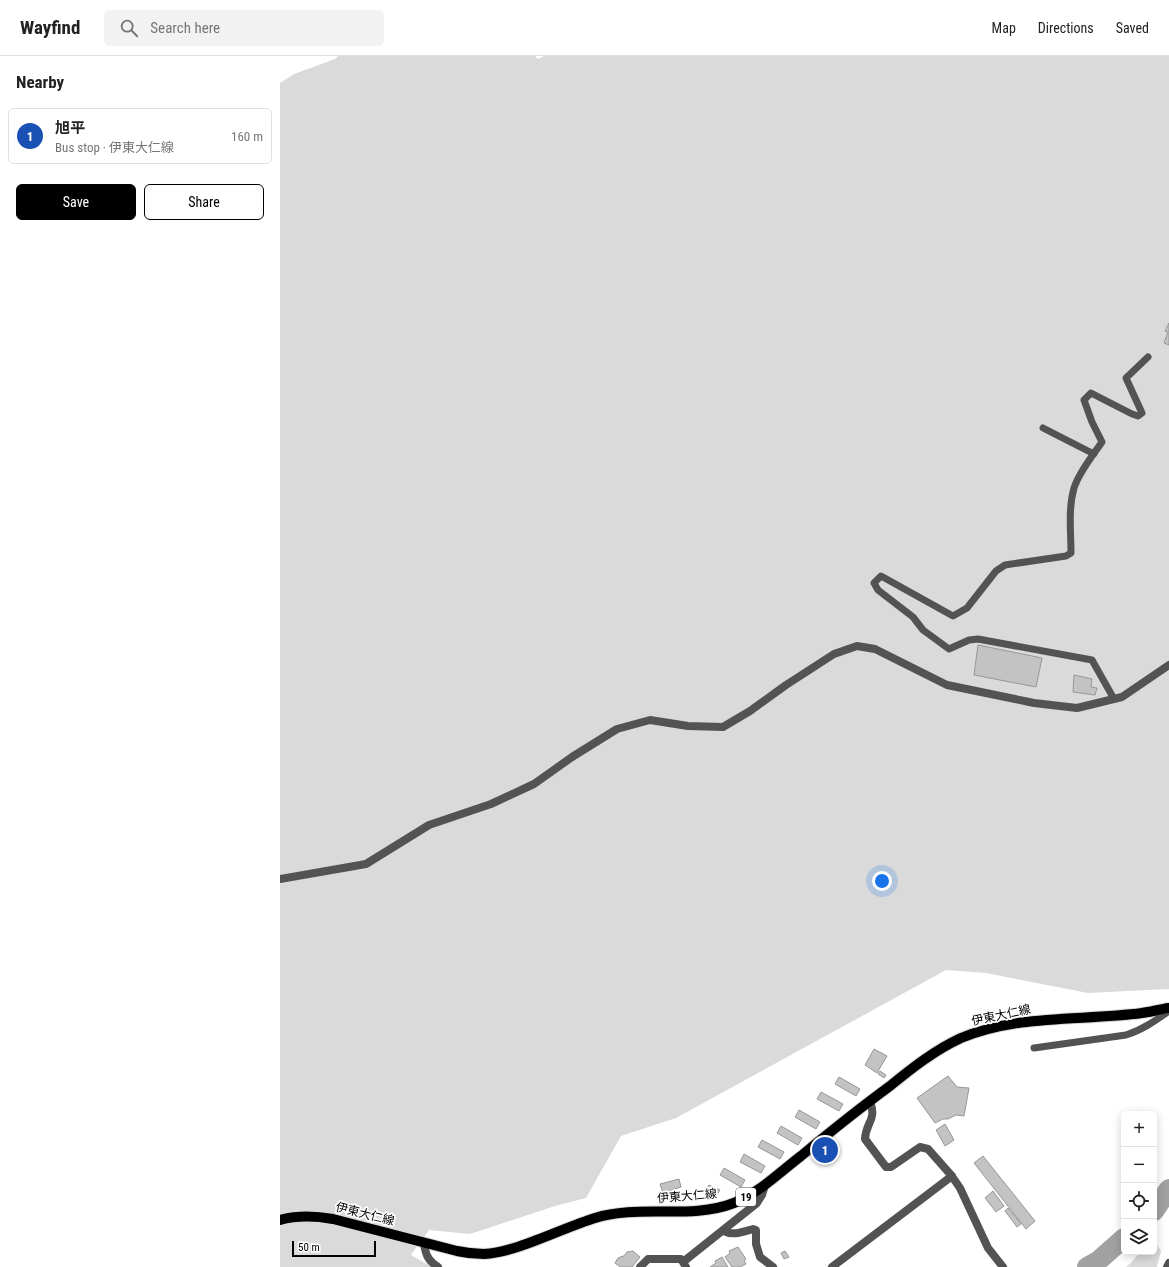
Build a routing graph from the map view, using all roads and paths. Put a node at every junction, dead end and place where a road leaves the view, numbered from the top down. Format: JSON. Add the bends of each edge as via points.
{"nodes":[{"id":1,"x":1148,"y":357,"type":"dead end"},
{"id":2,"x":1043,"y":428,"type":"dead end"},
{"id":3,"x":1094,"y":454,"type":"junction"},
{"id":4,"x":1169,"y":665,"type":"edge"},
{"id":5,"x":1114,"y":699,"type":"junction"},
{"id":6,"x":280,"y":880,"type":"edge"},
{"id":7,"x":1169,"y":1008,"type":"edge"},
{"id":8,"x":1169,"y":1011,"type":"edge"},
{"id":9,"x":1034,"y":1048,"type":"dead end"},
{"id":10,"x":870,"y":1101,"type":"junction"},
{"id":11,"x":952,"y":1176,"type":"junction"},
{"id":12,"x":765,"y":1185,"type":"junction"},
{"id":13,"x":280,"y":1220,"type":"edge"},
{"id":14,"x":723,"y":1231,"type":"junction"},
{"id":15,"x":424,"y":1242,"type":"junction"},
{"id":16,"x":1169,"y":1263,"type":"edge"},
{"id":17,"x":685,"y":1264,"type":"edge"},
{"id":18,"x":438,"y":1267,"type":"edge"},
{"id":19,"x":640,"y":1267,"type":"edge"},
{"id":20,"x":773,"y":1267,"type":"edge"},
{"id":21,"x":832,"y":1267,"type":"edge"},
{"id":22,"x":1003,"y":1267,"type":"edge"},
{"id":23,"x":1167,"y":1267,"type":"edge"}],
"edges":[{"from":1,"to":3,"type":"lane","via":[[1126,378],[1142,413],[1138,416],[1091,393],[1084,400],[1102,442]]},
{"from":2,"to":3,"type":"lane"},
{"from":3,"to":5,"type":"lane","via":[[1074,486],[1070,506],[1071,553],[1066,556],[1005,565],[996,571],[967,608],[953,616],[881,576],[874,583],[878,590],[913,616],[923,630],[948,649],[978,639],[1092,660]]},
{"from":4,"to":5,"type":"street","via":[[1122,697]]},
{"from":5,"to":6,"type":"street","via":[[1076,708],[992,695],[947,685],[875,649],[857,646],[834,654],[724,727],[688,726],[650,720],[616,729],[534,784],[490,804],[429,825],[366,864]]},
{"from":7,"to":10,"type":"main road","name":"伊東大仁線","number":"19","via":[[1143,1013],[1053,1019],[978,1032],[943,1047]]},
{"from":8,"to":9,"type":"lane","via":[[1138,1032]]},
{"from":10,"to":11,"type":"street","via":[[873,1115],[865,1139],[886,1167],[891,1167],[916,1148],[924,1147]]},
{"from":10,"to":12,"type":"main road","name":"伊東大仁線","number":"19"},
{"from":11,"to":21,"type":"street"},
{"from":11,"to":22,"type":"street","via":[[968,1202],[988,1248]]},
{"from":12,"to":14,"type":"street","via":[[758,1203]]},
{"from":12,"to":15,"type":"main road","name":"伊東大仁線","number":"19","via":[[734,1203],[719,1207],[619,1212],[584,1221],[525,1244],[485,1254],[470,1254]]},
{"from":13,"to":15,"type":"main road","name":"伊東大仁線","number":"19","via":[[316,1216]]},
{"from":14,"to":17,"type":"street"},
{"from":14,"to":20,"type":"street","via":[[735,1233],[756,1230],[756,1244],[760,1257]]},
{"from":15,"to":18,"type":"street","via":[[427,1257]]},
{"from":16,"to":23,"type":"street"},
{"from":17,"to":19,"type":"street","via":[[680,1259],[648,1259]]}]}
